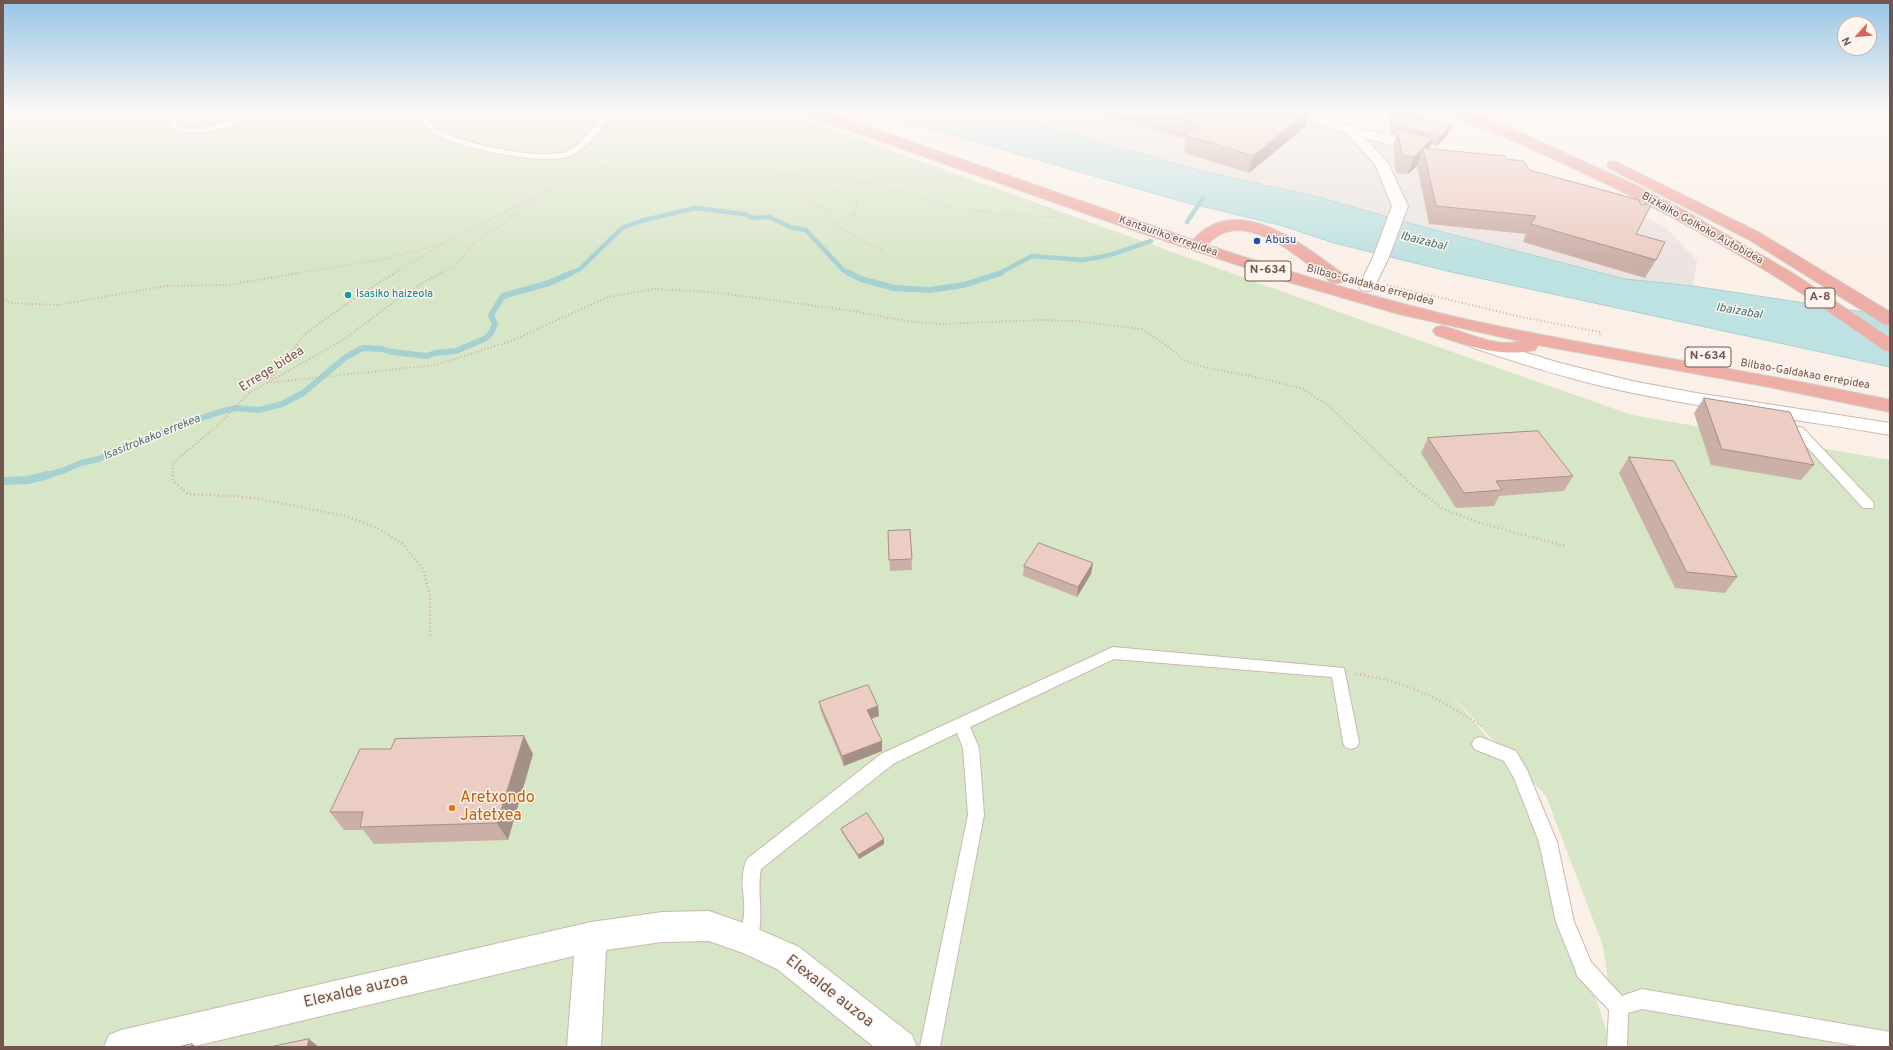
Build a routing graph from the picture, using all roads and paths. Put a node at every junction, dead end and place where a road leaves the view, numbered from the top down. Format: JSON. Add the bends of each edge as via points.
{"nodes":[{"id":1,"x":961,"y":162,"type":"edge"},
{"id":2,"x":980,"y":162,"type":"edge"},
{"id":3,"x":1380,"y":162,"type":"edge"},
{"id":4,"x":1575,"y":162,"type":"edge"},
{"id":5,"x":1609,"y":162,"type":"edge"},
{"id":6,"x":573,"y":163,"type":"joint"},
{"id":7,"x":793,"y":174,"type":"junction"},
{"id":8,"x":819,"y":178,"type":"junction"},
{"id":9,"x":542,"y":193,"type":"junction"},
{"id":10,"x":1022,"y":216,"type":"dead end"},
{"id":11,"x":834,"y":225,"type":"junction"},
{"id":12,"x":1201,"y":242,"type":"junction"},
{"id":13,"x":444,"y":243,"type":"junction"},
{"id":14,"x":885,"y":251,"type":"dead end"},
{"id":15,"x":1339,"y":285,"type":"junction"},
{"id":16,"x":1367,"y":286,"type":"junction"},
{"id":17,"x":3,"y":297,"type":"edge"},
{"id":18,"x":1890,"y":320,"type":"edge"},
{"id":19,"x":1528,"y":336,"type":"junction"},
{"id":20,"x":1472,"y":341,"type":"junction"},
{"id":21,"x":1890,"y":346,"type":"edge"},
{"id":22,"x":1557,"y":368,"type":"junction"},
{"id":23,"x":267,"y":382,"type":"junction"},
{"id":24,"x":1890,"y":391,"type":"edge"},
{"id":25,"x":1890,"y":406,"type":"edge"},
{"id":26,"x":1890,"y":429,"type":"edge"},
{"id":27,"x":1799,"y":431,"type":"edge"},
{"id":28,"x":1868,"y":505,"type":"dead end"},
{"id":29,"x":1565,"y":546,"type":"dead end"},
{"id":30,"x":430,"y":638,"type":"dead end"},
{"id":31,"x":1339,"y":672,"type":"junction"},
{"id":32,"x":961,"y":724,"type":"junction"},
{"id":33,"x":1351,"y":742,"type":"dead end"},
{"id":34,"x":1480,"y":744,"type":"dead end"},
{"id":35,"x":1510,"y":756,"type":"junction"},
{"id":36,"x":591,"y":937,"type":"junction"},
{"id":37,"x":749,"y":940,"type":"junction"},
{"id":38,"x":1620,"y":1007,"type":"junction"},
{"id":39,"x":1890,"y":1042,"type":"edge"},
{"id":40,"x":121,"y":1047,"type":"edge"},
{"id":41,"x":584,"y":1047,"type":"edge"},
{"id":42,"x":900,"y":1047,"type":"edge"},
{"id":43,"x":930,"y":1047,"type":"edge"},
{"id":44,"x":1617,"y":1047,"type":"edge"}],
"edges":[{"from":1,"to":12,"type":"highway","name":"Kantauriko errepidea","number":"N-634"},
{"from":2,"to":12,"type":"highway","number":"N-634"},
{"from":3,"to":16,"type":"street","via":[[1400,206]]},
{"from":4,"to":21,"type":"highway","name":"Bizkaiko Golkoko Autobidea","number":"A-8","via":[[1689,220],[1748,254],[1830,304]]},
{"from":5,"to":18,"type":"highway","name":"Bizkaiko Golkoko Autobidea","number":"A-8","via":[[1714,214],[1806,266]]},
{"from":6,"to":7,"type":"path","via":[[611,168],[692,168]]},
{"from":6,"to":9,"type":"path","name":"Errege bidea","via":[[562,178]]},
{"from":7,"to":8,"type":"path"},
{"from":7,"to":11,"type":"path"},
{"from":8,"to":10,"type":"path","via":[[840,178],[884,187],[953,208]]},
{"from":8,"to":11,"type":"path","via":[[857,204],[855,214]]},
{"from":9,"to":13,"type":"path"},
{"from":9,"to":23,"type":"path","name":"Errege bidea","via":[[476,242],[456,266],[408,291],[344,338]]},
{"from":11,"to":14,"type":"path"},
{"from":12,"to":15,"type":"highway","name":"Kantauriko errepidea","number":"N-634","via":[[1280,275]]},
{"from":12,"to":15,"type":"highway","via":[[1209,234],[1229,226],[1258,227],[1290,244]]},
{"from":13,"to":17,"type":"path","via":[[389,258],[228,285],[165,286],[58,305],[9,303]]},
{"from":13,"to":23,"type":"path","via":[[359,295],[304,336]]},
{"from":15,"to":16,"type":"highway","name":"Bilbao-Galdakao errepidea","number":"N-634"},
{"from":15,"to":19,"type":"highway","name":"Kantauriko errepidea","number":"N-634","via":[[1406,311]]},
{"from":15,"to":20,"type":"highway","via":[[1406,319]]},
{"from":16,"to":19,"type":"highway","name":"Bilbao-Galdakao errepidea","number":"N-634"},
{"from":19,"to":20,"type":"highway","via":[[1514,349]]},
{"from":19,"to":22,"type":"street","via":[[1543,360]]},
{"from":19,"to":24,"type":"highway","name":"Bilbao-Galdakao errepidea","number":"N-634"},
{"from":19,"to":25,"type":"highway","name":"Bilbao-Galdakao errepidea","number":"N-634"},
{"from":20,"to":22,"type":"street"},
{"from":22,"to":26,"type":"street","via":[[1632,387]]},
{"from":23,"to":29,"type":"path","via":[[435,365],[511,341],[608,297],[654,289],[770,299],[907,322],[941,324],[1041,320],[1118,325],[1142,329],[1184,360],[1203,367],[1303,389],[1329,406],[1414,487],[1442,508],[1480,523]]},
{"from":23,"to":30,"type":"path","name":"Errege bidea","via":[[248,393],[220,423],[173,463],[173,481],[188,494],[249,497],[346,516],[380,529],[402,544],[423,569],[430,595]]},
{"from":27,"to":28,"type":"lane"},
{"from":31,"to":32,"type":"lane","via":[[1113,653]]},
{"from":31,"to":33,"type":"lane"},
{"from":31,"to":35,"type":"path","via":[[1383,677],[1413,686],[1457,709],[1487,730]]},
{"from":32,"to":37,"type":"lane","via":[[887,760],[753,865],[750,880],[753,914]]},
{"from":32,"to":43,"type":"lane","via":[[971,748],[976,815]]},
{"from":34,"to":35,"type":"lane"},
{"from":35,"to":38,"type":"lane","via":[[1521,775],[1548,842],[1565,922],[1584,969]]},
{"from":36,"to":37,"type":"street","name":"Elexalde auzoa","via":[[662,928],[709,926]]},
{"from":36,"to":40,"type":"street","name":"Elexalde auzoa"},
{"from":36,"to":41,"type":"street"},
{"from":37,"to":42,"type":"street","name":"Elexalde auzoa","via":[[788,958]]},
{"from":38,"to":39,"type":"lane","via":[[1642,999]]},
{"from":38,"to":44,"type":"lane"}]}
